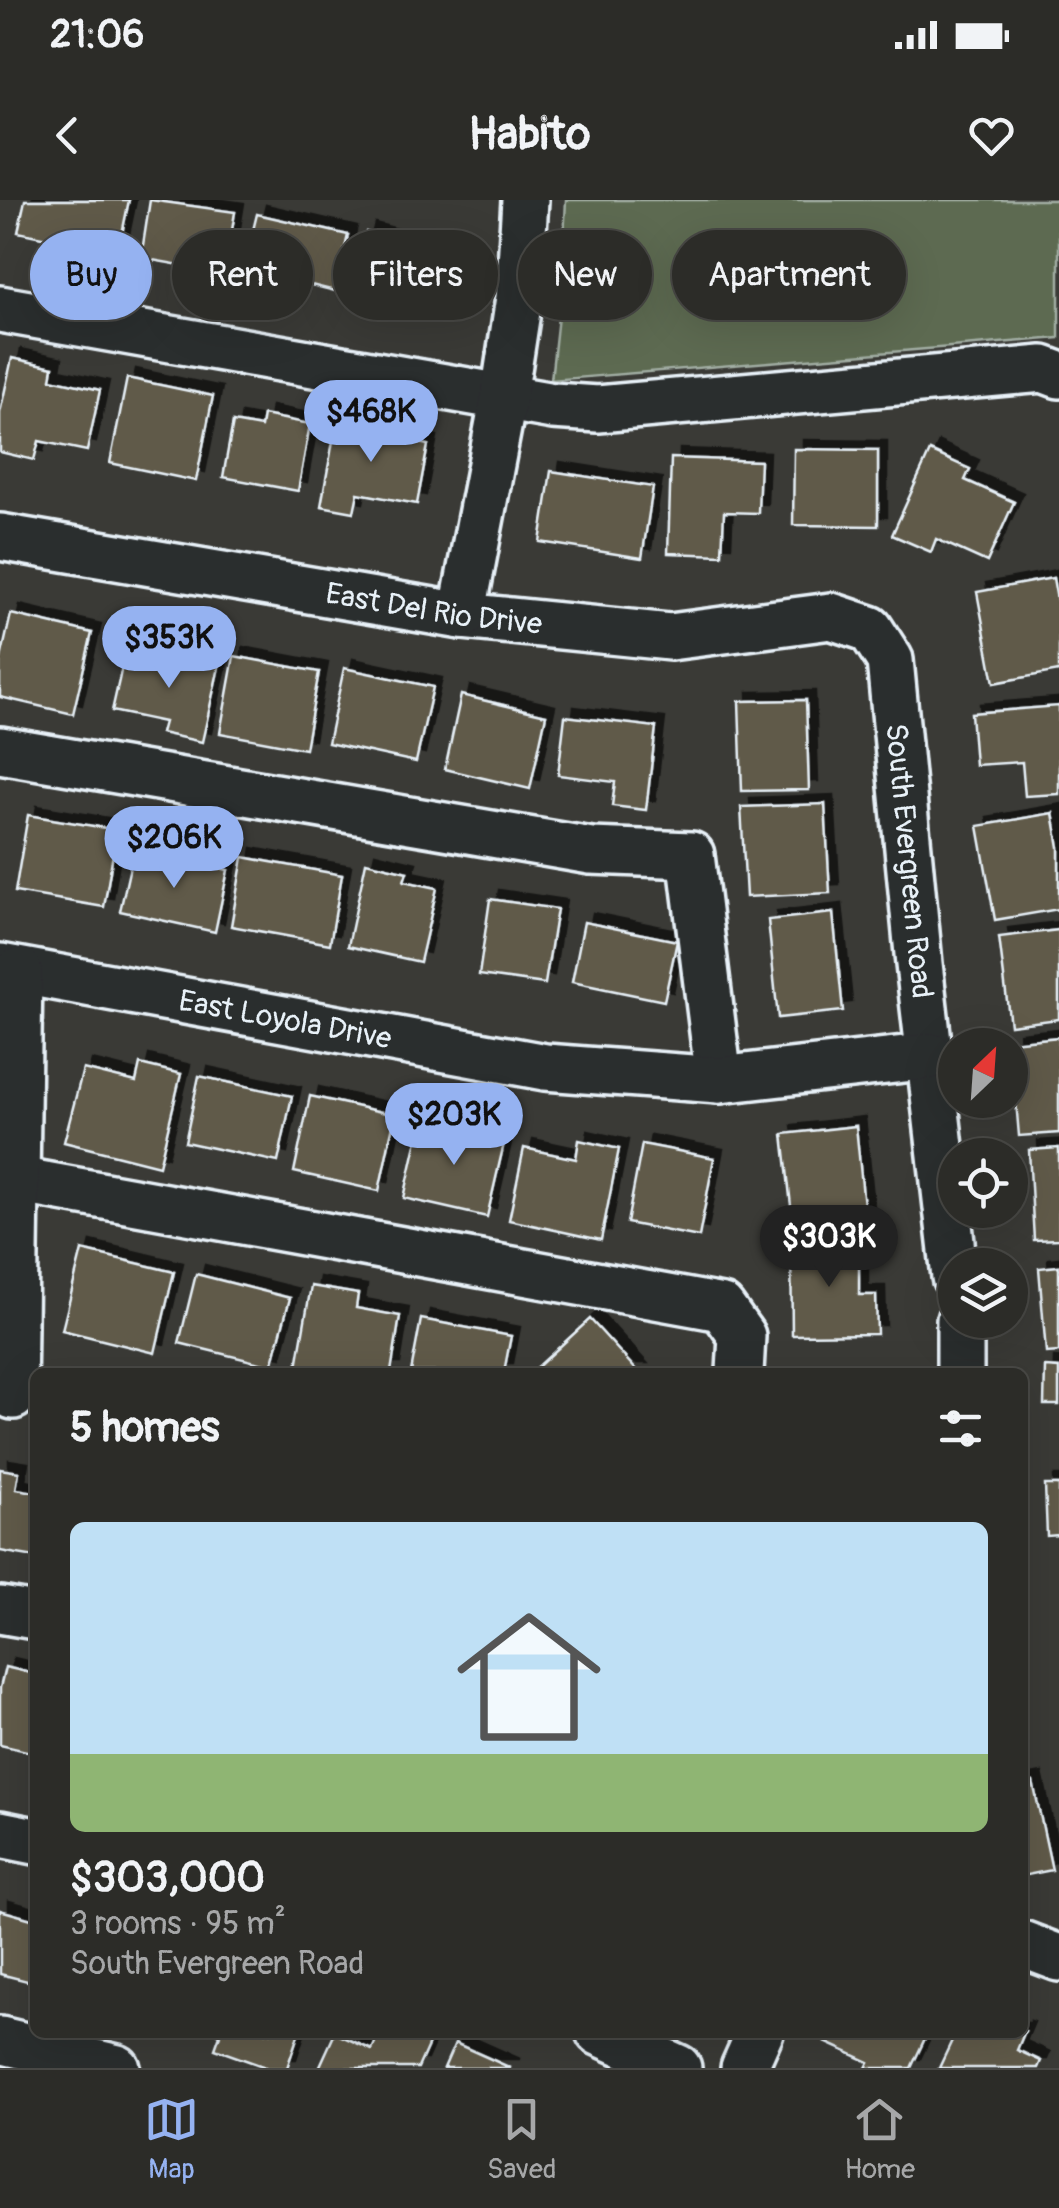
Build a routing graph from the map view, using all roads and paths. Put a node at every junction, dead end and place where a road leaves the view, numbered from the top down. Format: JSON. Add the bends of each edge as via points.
{"nodes":[{"id":1,"x":525,"y":200,"type":"edge"},
{"id":2,"x":0,"y":309,"type":"edge"},
{"id":3,"x":1059,"y":375,"type":"edge"},
{"id":4,"x":504,"y":396,"type":"junction"},
{"id":5,"x":0,"y":537,"type":"edge"},
{"id":6,"x":462,"y":616,"type":"junction"},
{"id":7,"x":870,"y":629,"type":"joint"},
{"id":8,"x":0,"y":750,"type":"edge"},
{"id":9,"x":10,"y":969,"type":"edge"},
{"id":10,"x":931,"y":1056,"type":"junction"},
{"id":11,"x":718,"y":1080,"type":"junction"},
{"id":12,"x":8,"y":1179,"type":"edge"},
{"id":13,"x":952,"y":1248,"type":"edge"},
{"id":14,"x":960,"y":1338,"type":"edge"},
{"id":15,"x":740,"y":1368,"type":"edge"},
{"id":16,"x":960,"y":1368,"type":"edge"},
{"id":17,"x":16,"y":1397,"type":"edge"},
{"id":18,"x":0,"y":1610,"type":"edge"},
{"id":19,"x":30,"y":1615,"type":"edge"},
{"id":20,"x":0,"y":1834,"type":"edge"},
{"id":21,"x":30,"y":1840,"type":"edge"},
{"id":22,"x":1028,"y":1946,"type":"edge"},
{"id":23,"x":1059,"y":1958,"type":"edge"},
{"id":24,"x":612,"y":2038,"type":"edge"},
{"id":25,"x":757,"y":2038,"type":"edge"},
{"id":26,"x":0,"y":2040,"type":"edge"},
{"id":27,"x":117,"y":2068,"type":"edge"},
{"id":28,"x":678,"y":2068,"type":"edge"},
{"id":29,"x":744,"y":2068,"type":"edge"}],
"edges":[{"from":1,"to":4,"type":"street"},
{"from":2,"to":4,"type":"street"},
{"from":3,"to":4,"type":"street","via":[[1043,369],[598,410]]},
{"from":4,"to":6,"type":"street"},
{"from":5,"to":6,"type":"street","name":"East Del Rio Drive"},
{"from":6,"to":7,"type":"street","name":"East Del Rio Drive","via":[[670,637],[831,616]]},
{"from":7,"to":10,"type":"street","name":"South Evergreen Road","via":[[890,660]]},
{"from":8,"to":11,"type":"street","via":[[591,851],[691,855]]},
{"from":9,"to":11,"type":"street","name":"East Loyola Drive","via":[[546,1068]]},
{"from":9,"to":12,"type":"street"},
{"from":10,"to":11,"type":"street","name":"East Loyola Drive"},
{"from":10,"to":13,"type":"street","name":"South Evergreen Road"},
{"from":12,"to":15,"type":"street","via":[[722,1308],[742,1336]]},
{"from":12,"to":17,"type":"street"},
{"from":14,"to":16,"type":"street"},
{"from":18,"to":19,"type":"street"},
{"from":20,"to":21,"type":"street"},
{"from":22,"to":23,"type":"street"},
{"from":24,"to":28,"type":"street"},
{"from":25,"to":29,"type":"street"},
{"from":26,"to":27,"type":"street"}]}
